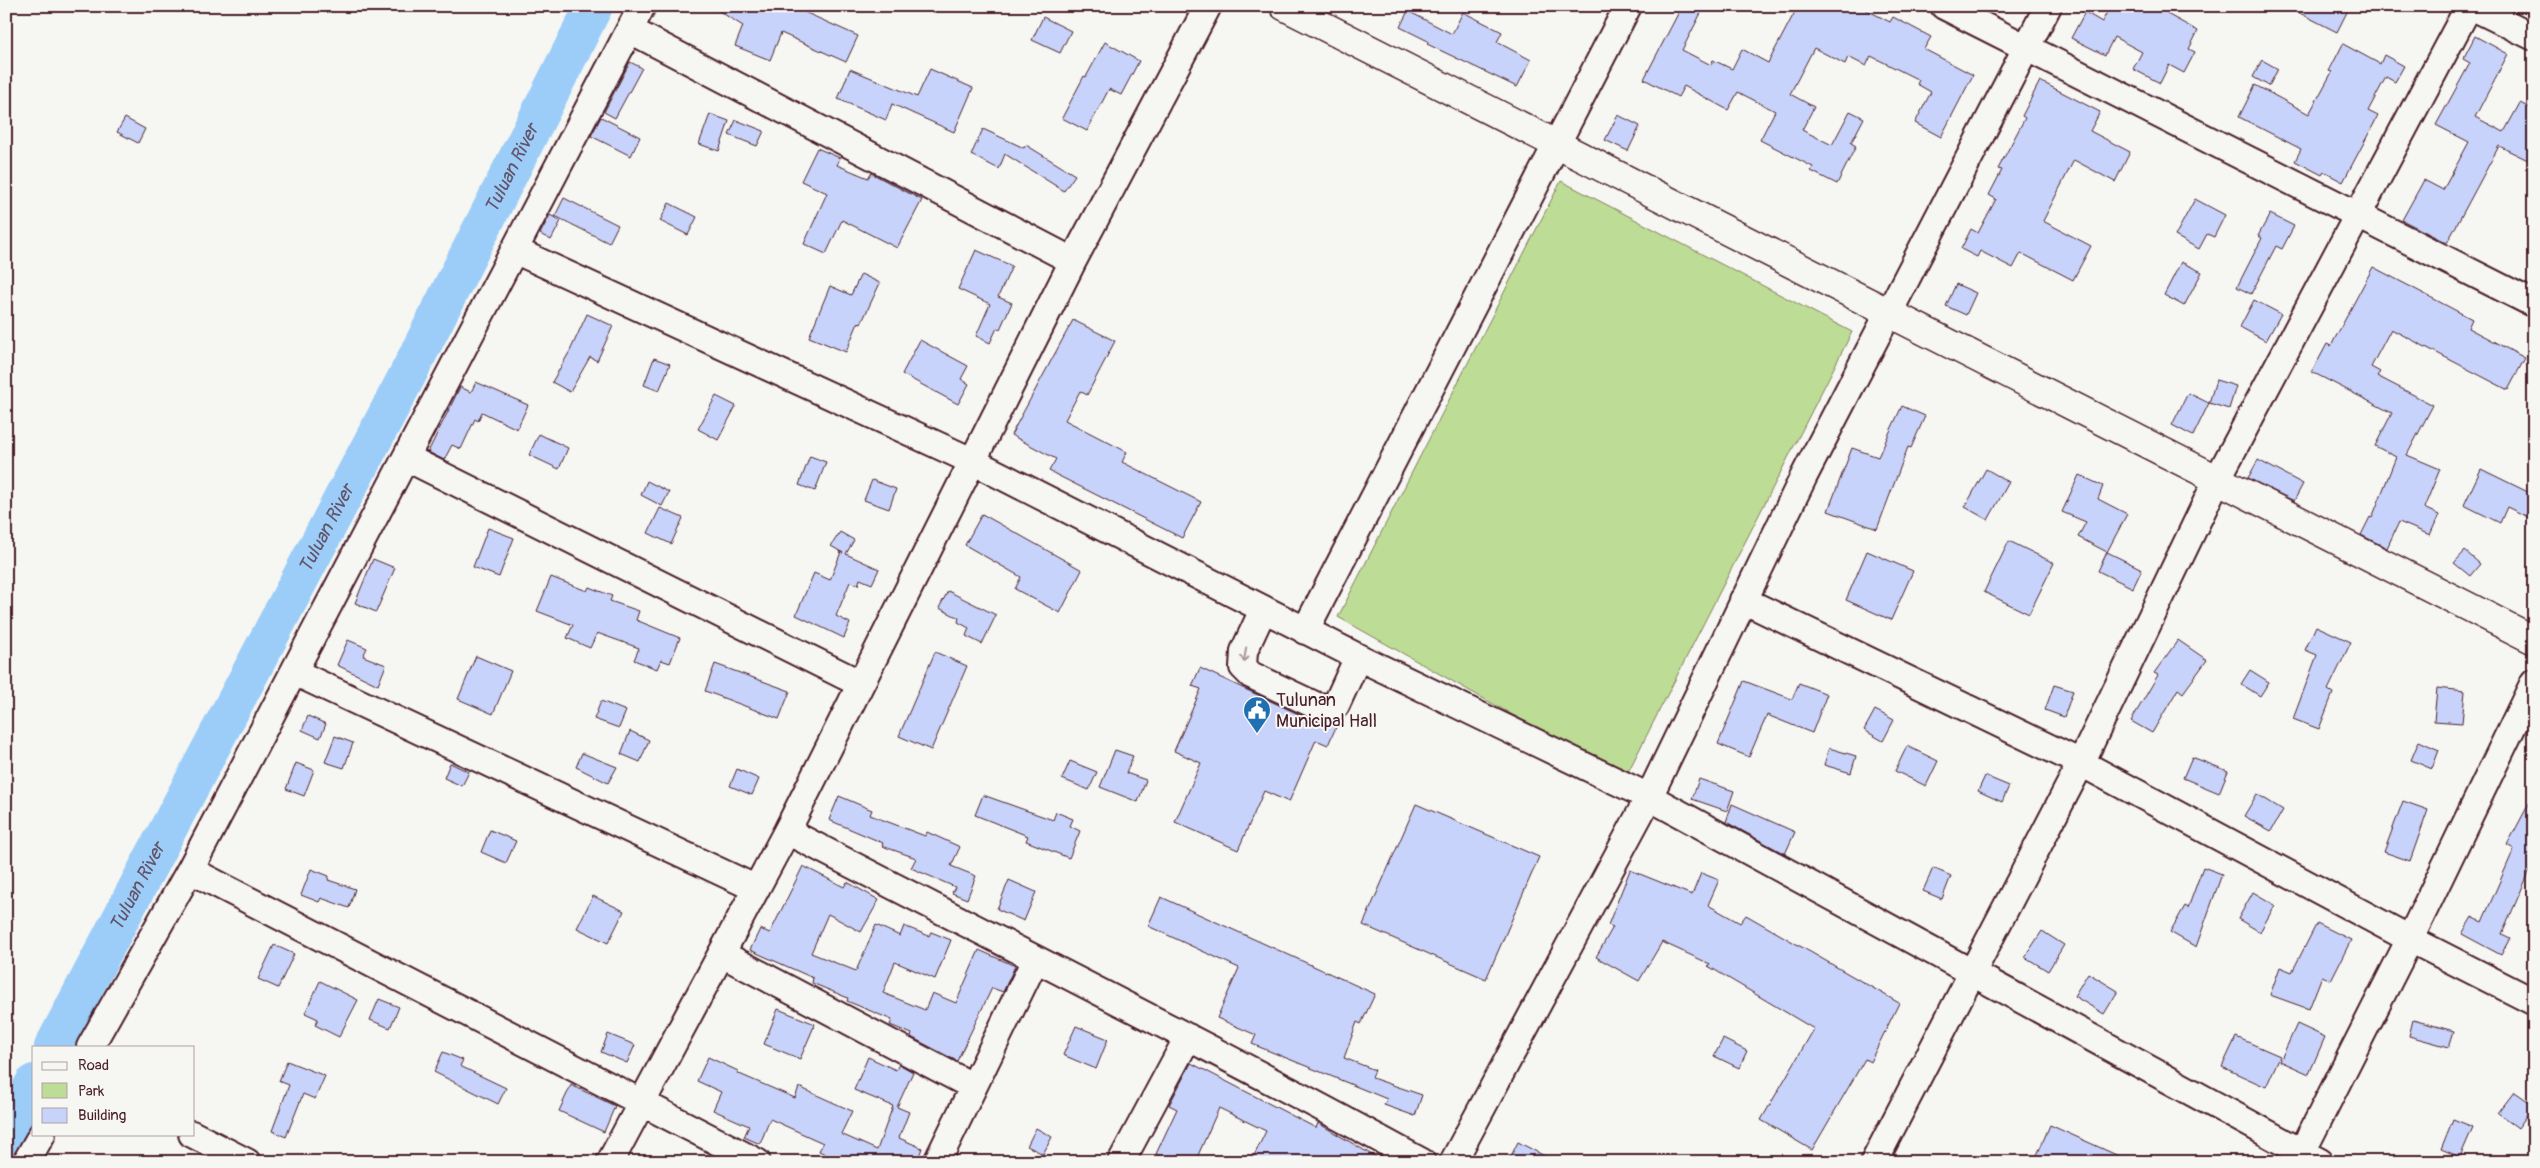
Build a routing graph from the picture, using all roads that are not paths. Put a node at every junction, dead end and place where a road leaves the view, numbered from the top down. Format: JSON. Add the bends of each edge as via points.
{"nodes":[{"id":1,"x":642,"y":6,"type":"edge"},
{"id":2,"x":1208,"y":6,"type":"edge"},
{"id":3,"x":1284,"y":6,"type":"edge"},
{"id":4,"x":1628,"y":6,"type":"edge"},
{"id":5,"x":1944,"y":6,"type":"edge"},
{"id":6,"x":2048,"y":6,"type":"edge"},
{"id":7,"x":2470,"y":6,"type":"edge"},
{"id":8,"x":630,"y":30,"type":"junction"},
{"id":9,"x":2534,"y":37,"type":"edge"},
{"id":10,"x":2026,"y":49,"type":"junction"},
{"id":11,"x":1556,"y":144,"type":"junction"},
{"id":12,"x":2359,"y":214,"type":"junction"},
{"id":13,"x":514,"y":250,"type":"junction"},
{"id":14,"x":1073,"y":261,"type":"junction"},
{"id":15,"x":2534,"y":304,"type":"edge"},
{"id":16,"x":1890,"y":312,"type":"junction"},
{"id":17,"x":407,"y":458,"type":"junction"},
{"id":18,"x":972,"y":461,"type":"junction"},
{"id":19,"x":2218,"y":478,"type":"junction"},
{"id":20,"x":1743,"y":600,"type":"junction"},
{"id":21,"x":1263,"y":610,"type":"junction"},
{"id":22,"x":1305,"y":631,"type":"junction"},
{"id":23,"x":2534,"y":640,"type":"edge"},
{"id":24,"x":1358,"y":657,"type":"junction"},
{"id":25,"x":294,"y":672,"type":"junction"},
{"id":26,"x":2534,"y":682,"type":"edge"},
{"id":27,"x":859,"y":683,"type":"junction"},
{"id":28,"x":2082,"y":763,"type":"junction"},
{"id":29,"x":1649,"y":797,"type":"junction"},
{"id":30,"x":787,"y":831,"type":"junction"},
{"id":31,"x":190,"y":870,"type":"junction"},
{"id":32,"x":756,"y":888,"type":"junction"},
{"id":33,"x":2410,"y":939,"type":"junction"},
{"id":34,"x":722,"y":954,"type":"junction"},
{"id":35,"x":1034,"y":960,"type":"junction"},
{"id":36,"x":1973,"y":972,"type":"junction"},
{"id":37,"x":2534,"y":1002,"type":"edge"},
{"id":38,"x":1188,"y":1037,"type":"junction"},
{"id":39,"x":91,"y":1046,"type":"edge"},
{"id":40,"x":972,"y":1086,"type":"junction"},
{"id":41,"x":642,"y":1102,"type":"junction"},
{"id":42,"x":41,"y":1136,"type":"edge"},
{"id":43,"x":195,"y":1136,"type":"edge"},
{"id":44,"x":2306,"y":1159,"type":"edge"},
{"id":45,"x":1125,"y":1160,"type":"edge"},
{"id":46,"x":26,"y":1162,"type":"edge"},
{"id":47,"x":247,"y":1162,"type":"edge"},
{"id":48,"x":610,"y":1162,"type":"edge"},
{"id":49,"x":756,"y":1162,"type":"edge"},
{"id":50,"x":937,"y":1162,"type":"edge"},
{"id":51,"x":1422,"y":1162,"type":"edge"},
{"id":52,"x":1453,"y":1162,"type":"edge"},
{"id":53,"x":1874,"y":1162,"type":"edge"}],
"edges":[{"from":1,"to":8,"type":"street"},
{"from":2,"to":14,"type":"street"},
{"from":3,"to":11,"type":"main road"},
{"from":4,"to":11,"type":"street"},
{"from":5,"to":10,"type":"street"},
{"from":6,"to":10,"type":"street"},
{"from":7,"to":9,"type":"street"},
{"from":7,"to":12,"type":"street"},
{"from":8,"to":13,"type":"street"},
{"from":8,"to":14,"type":"street"},
{"from":10,"to":12,"type":"street"},
{"from":10,"to":16,"type":"street"},
{"from":11,"to":16,"type":"main road"},
{"from":11,"to":22,"type":"street"},
{"from":12,"to":15,"type":"street"},
{"from":12,"to":19,"type":"street"},
{"from":13,"to":17,"type":"street"},
{"from":13,"to":18,"type":"street"},
{"from":14,"to":18,"type":"street"},
{"from":16,"to":19,"type":"main road"},
{"from":16,"to":20,"type":"street"},
{"from":17,"to":25,"type":"street"},
{"from":17,"to":27,"type":"street"},
{"from":18,"to":21,"type":"street"},
{"from":18,"to":27,"type":"street"},
{"from":19,"to":23,"type":"main road"},
{"from":19,"to":28,"type":"street"},
{"from":20,"to":28,"type":"street"},
{"from":20,"to":29,"type":"street"},
{"from":21,"to":22,"type":"street"},
{"from":21,"to":24,"type":"street","one_way":true,"via":[[1244,650],[1243,666],[1251,676],[1328,708],[1336,705]]},
{"from":22,"to":24,"type":"street"},
{"from":24,"to":29,"type":"street"},
{"from":25,"to":31,"type":"street"},
{"from":25,"to":32,"type":"street"},
{"from":26,"to":33,"type":"street"},
{"from":27,"to":30,"type":"street"},
{"from":28,"to":33,"type":"street"},
{"from":28,"to":36,"type":"street"},
{"from":29,"to":36,"type":"street"},
{"from":29,"to":52,"type":"street"},
{"from":30,"to":32,"type":"street"},
{"from":30,"to":35,"type":"street"},
{"from":31,"to":39,"type":"street"},
{"from":31,"to":41,"type":"street"},
{"from":32,"to":34,"type":"street"},
{"from":33,"to":37,"type":"street"},
{"from":33,"to":44,"type":"street"},
{"from":34,"to":40,"type":"street"},
{"from":34,"to":41,"type":"street"},
{"from":35,"to":38,"type":"street"},
{"from":35,"to":40,"type":"street"},
{"from":36,"to":44,"type":"street"},
{"from":36,"to":53,"type":"street"},
{"from":38,"to":45,"type":"street"},
{"from":38,"to":51,"type":"street"},
{"from":40,"to":50,"type":"street"},
{"from":41,"to":48,"type":"street"},
{"from":41,"to":49,"type":"street"},
{"from":42,"to":46,"type":"street"},
{"from":43,"to":47,"type":"street"}]}
